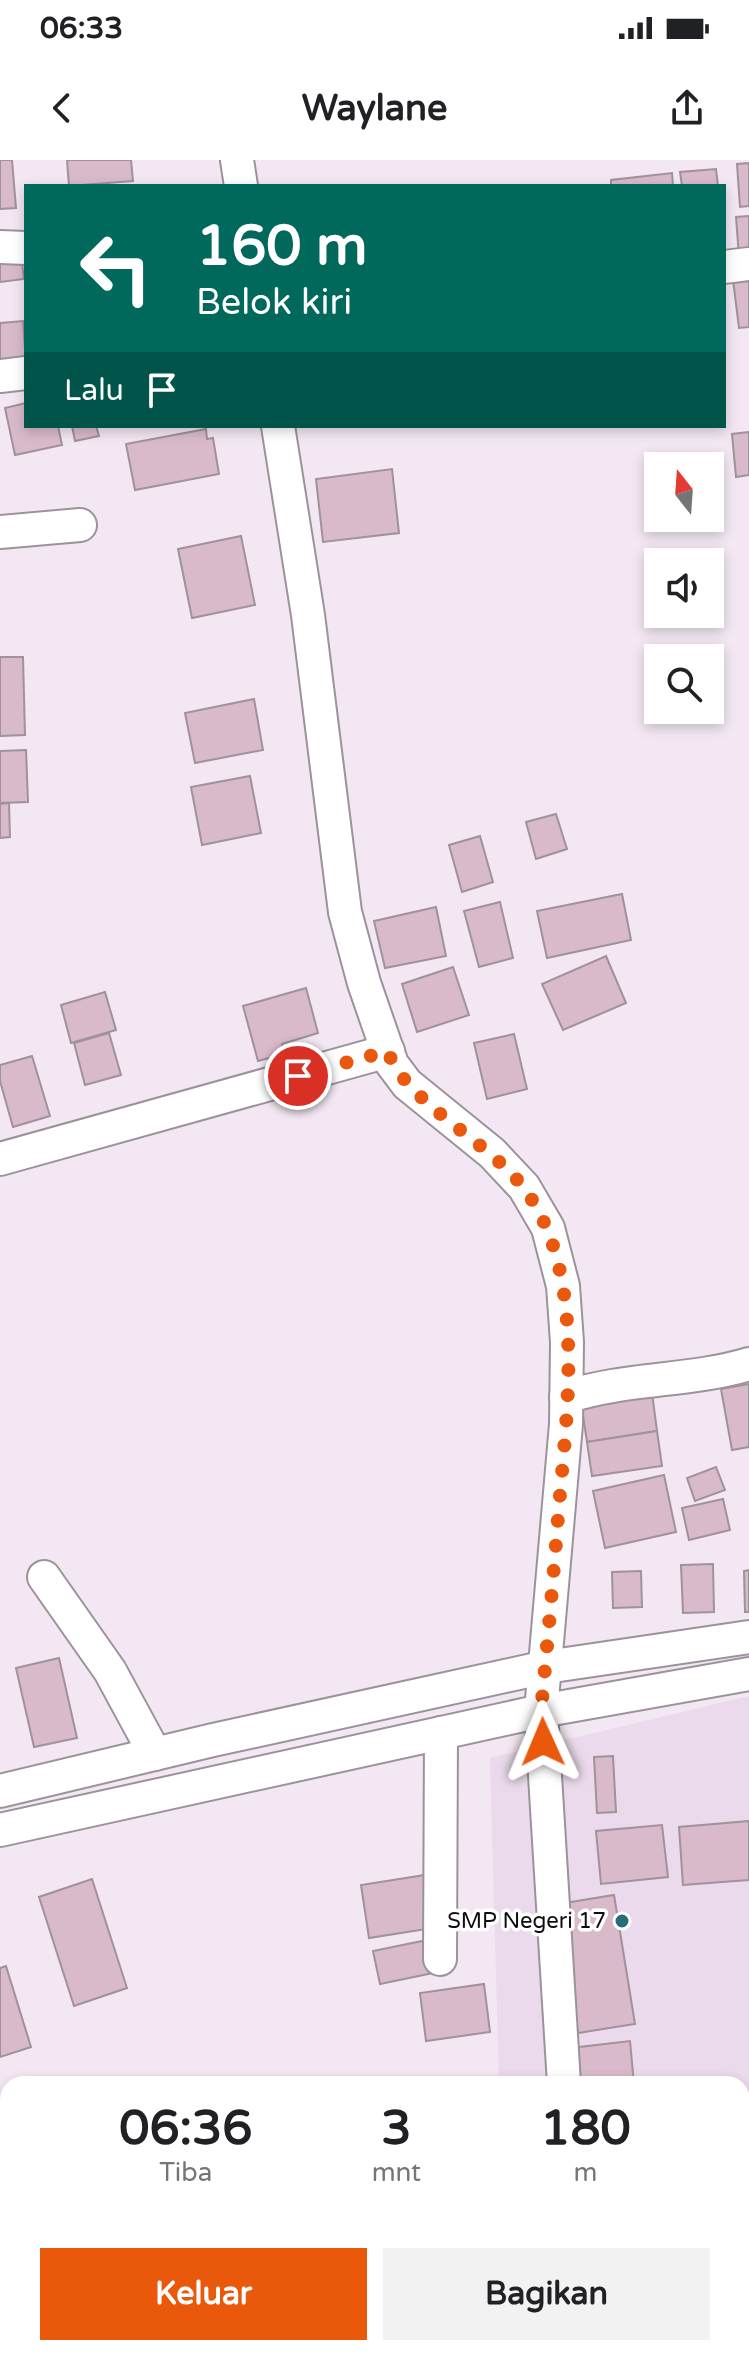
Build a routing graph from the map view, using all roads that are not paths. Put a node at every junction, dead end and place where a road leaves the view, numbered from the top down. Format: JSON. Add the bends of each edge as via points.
{"nodes":[{"id":1,"x":237,"y":160,"type":"edge"},
{"id":2,"x":241,"y":184,"type":"edge"},
{"id":3,"x":0,"y":247,"type":"edge"},
{"id":4,"x":24,"y":248,"type":"edge"},
{"id":5,"x":749,"y":264,"type":"edge"},
{"id":6,"x":726,"y":267,"type":"edge"},
{"id":7,"x":24,"y":373,"type":"edge"},
{"id":8,"x":0,"y":376,"type":"edge"},
{"id":9,"x":278,"y":428,"type":"edge"},
{"id":10,"x":80,"y":525,"type":"dead end"},
{"id":11,"x":0,"y":532,"type":"edge"},
{"id":12,"x":388,"y":1051,"type":"junction"},
{"id":13,"x":0,"y":1159,"type":"edge"},
{"id":14,"x":749,"y":1364,"type":"edge"},
{"id":15,"x":566,"y":1397,"type":"junction"},
{"id":16,"x":44,"y":1577,"type":"dead end"},
{"id":17,"x":749,"y":1637,"type":"edge"},
{"id":18,"x":546,"y":1667,"type":"junction"},
{"id":19,"x":749,"y":1674,"type":"edge"},
{"id":20,"x":541,"y":1711,"type":"junction"},
{"id":21,"x":441,"y":1733,"type":"junction"},
{"id":22,"x":155,"y":1754,"type":"junction"},
{"id":23,"x":0,"y":1791,"type":"edge"},
{"id":24,"x":0,"y":1830,"type":"edge"},
{"id":25,"x":440,"y":1959,"type":"dead end"},
{"id":26,"x":564,"y":2076,"type":"edge"}],
"edges":[{"from":1,"to":2,"type":"street"},
{"from":3,"to":4,"type":"street"},
{"from":5,"to":6,"type":"street"},
{"from":7,"to":8,"type":"street"},
{"from":9,"to":12,"type":"street","via":[[345,912]]},
{"from":10,"to":11,"type":"street"},
{"from":12,"to":13,"type":"street"},
{"from":12,"to":15,"type":"street","via":[[407,1084],[492,1153],[524,1187],[548,1228],[563,1286]]},
{"from":14,"to":15,"type":"street","via":[[722,1373],[593,1388]]},
{"from":15,"to":18,"type":"street"},
{"from":16,"to":22,"type":"street","via":[[110,1671]]},
{"from":17,"to":18,"type":"street"},
{"from":18,"to":20,"type":"street"},
{"from":18,"to":22,"type":"street"},
{"from":19,"to":20,"type":"street"},
{"from":20,"to":21,"type":"street"},
{"from":20,"to":26,"type":"street"},
{"from":21,"to":24,"type":"street"},
{"from":21,"to":25,"type":"street"},
{"from":22,"to":23,"type":"street"}]}
